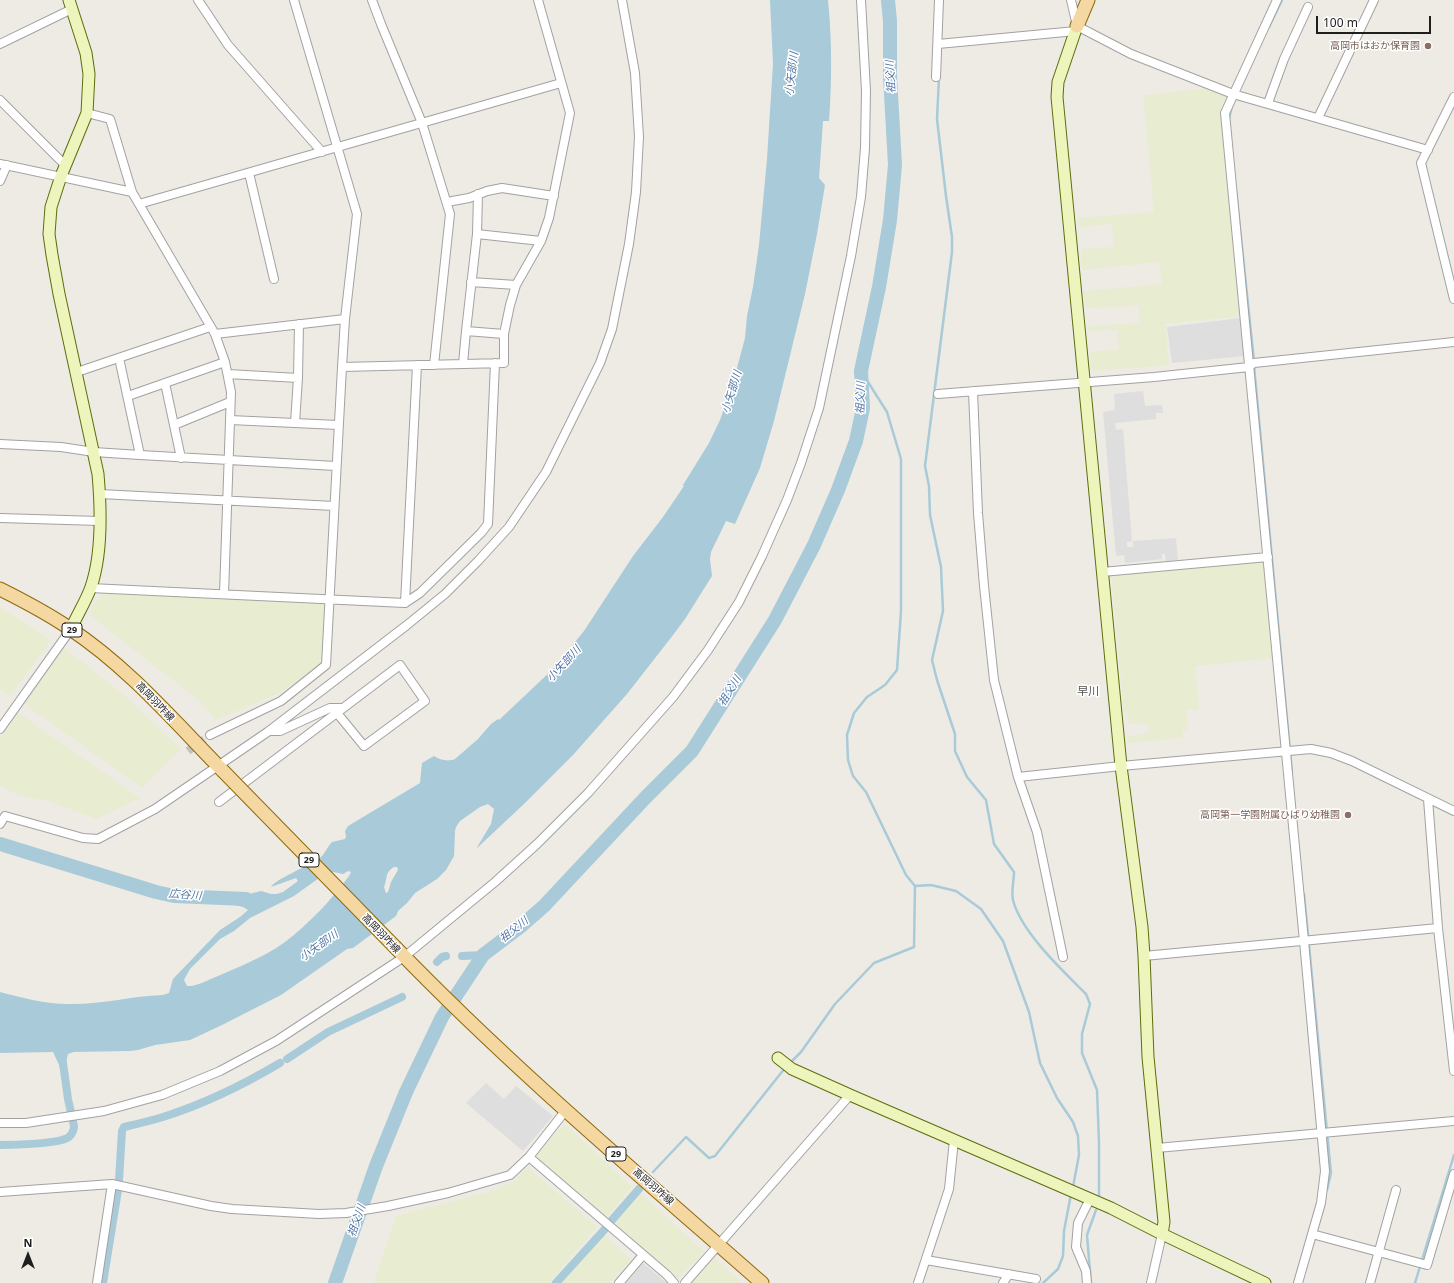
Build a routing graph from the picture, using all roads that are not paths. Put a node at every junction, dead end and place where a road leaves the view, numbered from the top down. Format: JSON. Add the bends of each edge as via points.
{"nodes":[{"id":1,"x":198,"y":0,"type":"edge"},
{"id":2,"x":294,"y":0,"type":"edge"},
{"id":3,"x":372,"y":0,"type":"edge"},
{"id":4,"x":538,"y":0,"type":"edge"},
{"id":5,"x":622,"y":0,"type":"edge"},
{"id":6,"x":861,"y":0,"type":"edge"},
{"id":7,"x":939,"y":0,"type":"edge"},
{"id":8,"x":1071,"y":0,"type":"edge"},
{"id":9,"x":1088,"y":0,"type":"edge"},
{"id":10,"x":1277,"y":0,"type":"edge"},
{"id":11,"x":1374,"y":0,"type":"edge"},
{"id":12,"x":71,"y":4,"type":"edge"},
{"id":13,"x":1308,"y":7,"type":"dead end"},
{"id":14,"x":1076,"y":28,"type":"junction"},
{"id":15,"x":0,"y":44,"type":"edge"},
{"id":16,"x":940,"y":44,"type":"junction"},
{"id":17,"x":936,"y":77,"type":"dead end"},
{"id":18,"x":561,"y":83,"type":"junction"},
{"id":19,"x":1234,"y":94,"type":"junction"},
{"id":20,"x":1454,"y":97,"type":"edge"},
{"id":21,"x":0,"y":100,"type":"edge"},
{"id":22,"x":1268,"y":103,"type":"junction"},
{"id":23,"x":87,"y":113,"type":"junction"},
{"id":24,"x":1318,"y":118,"type":"junction"},
{"id":25,"x":422,"y":123,"type":"junction"},
{"id":26,"x":337,"y":147,"type":"junction"},
{"id":27,"x":1428,"y":150,"type":"junction"},
{"id":28,"x":322,"y":152,"type":"junction"},
{"id":29,"x":4,"y":164,"type":"edge"},
{"id":30,"x":65,"y":165,"type":"junction"},
{"id":31,"x":248,"y":173,"type":"junction"},
{"id":32,"x":61,"y":176,"type":"junction"},
{"id":33,"x":0,"y":181,"type":"edge"},
{"id":34,"x":132,"y":192,"type":"junction"},
{"id":35,"x":478,"y":194,"type":"junction"},
{"id":36,"x":554,"y":196,"type":"junction"},
{"id":37,"x":447,"y":202,"type":"junction"},
{"id":38,"x":139,"y":204,"type":"junction"},
{"id":39,"x":477,"y":234,"type":"junction"},
{"id":40,"x":541,"y":242,"type":"junction"},
{"id":41,"x":274,"y":279,"type":"dead end"},
{"id":42,"x":471,"y":282,"type":"junction"},
{"id":43,"x":516,"y":285,"type":"junction"},
{"id":44,"x":1454,"y":300,"type":"edge"},
{"id":45,"x":345,"y":319,"type":"junction"},
{"id":46,"x":299,"y":324,"type":"junction"},
{"id":47,"x":210,"y":326,"type":"junction"},
{"id":48,"x":466,"y":331,"type":"junction"},
{"id":49,"x":215,"y":334,"type":"junction"},
{"id":50,"x":504,"y":334,"type":"junction"},
{"id":51,"x":1454,"y":342,"type":"edge"},
{"id":52,"x":119,"y":358,"type":"junction"},
{"id":53,"x":224,"y":362,"type":"junction"},
{"id":54,"x":495,"y":363,"type":"junction"},
{"id":55,"x":463,"y":364,"type":"junction"},
{"id":56,"x":417,"y":365,"type":"junction"},
{"id":57,"x":434,"y":365,"type":"junction"},
{"id":58,"x":1252,"y":365,"type":"junction"},
{"id":59,"x":342,"y":367,"type":"junction"},
{"id":60,"x":77,"y":372,"type":"junction"},
{"id":61,"x":228,"y":374,"type":"junction"},
{"id":62,"x":298,"y":378,"type":"junction"},
{"id":63,"x":1085,"y":381,"type":"junction"},
{"id":64,"x":165,"y":384,"type":"junction"},
{"id":65,"x":973,"y":391,"type":"junction"},
{"id":66,"x":938,"y":394,"type":"dead end"},
{"id":67,"x":128,"y":396,"type":"junction"},
{"id":68,"x":230,"y":402,"type":"junction"},
{"id":69,"x":230,"y":420,"type":"junction"},
{"id":70,"x":295,"y":422,"type":"junction"},
{"id":71,"x":174,"y":425,"type":"junction"},
{"id":72,"x":338,"y":425,"type":"junction"},
{"id":73,"x":0,"y":444,"type":"edge"},
{"id":74,"x":94,"y":452,"type":"junction"},
{"id":75,"x":140,"y":456,"type":"junction"},
{"id":76,"x":181,"y":458,"type":"junction"},
{"id":77,"x":229,"y":460,"type":"junction"},
{"id":78,"x":336,"y":466,"type":"junction"},
{"id":79,"x":100,"y":494,"type":"junction"},
{"id":80,"x":227,"y":500,"type":"junction"},
{"id":81,"x":334,"y":506,"type":"junction"},
{"id":82,"x":0,"y":518,"type":"edge"},
{"id":83,"x":99,"y":521,"type":"junction"},
{"id":84,"x":1268,"y":557,"type":"junction"},
{"id":85,"x":1102,"y":572,"type":"junction"},
{"id":86,"x":90,"y":588,"type":"junction"},
{"id":87,"x":0,"y":589,"type":"edge"},
{"id":88,"x":224,"y":594,"type":"junction"},
{"id":89,"x":329,"y":598,"type":"junction"},
{"id":90,"x":405,"y":602,"type":"junction"},
{"id":91,"x":70,"y":629,"type":"junction"},
{"id":92,"x":344,"y":708,"type":"junction"},
{"id":93,"x":337,"y":713,"type":"junction"},
{"id":94,"x":0,"y":729,"type":"edge"},
{"id":95,"x":269,"y":731,"type":"junction"},
{"id":96,"x":210,"y":735,"type":"tunnel mouth"},
{"id":97,"x":1290,"y":751,"type":"junction"},
{"id":98,"x":1121,"y":766,"type":"junction"},
{"id":99,"x":221,"y":769,"type":"junction"},
{"id":100,"x":1018,"y":777,"type":"junction"},
{"id":101,"x":1428,"y":798,"type":"junction"},
{"id":102,"x":219,"y":802,"type":"dead end"},
{"id":103,"x":1454,"y":811,"type":"edge"},
{"id":104,"x":0,"y":824,"type":"edge"},
{"id":105,"x":1438,"y":928,"type":"junction"},
{"id":106,"x":1308,"y":941,"type":"junction"},
{"id":107,"x":400,"y":953,"type":"junction"},
{"id":108,"x":1144,"y":956,"type":"junction"},
{"id":109,"x":1062,"y":957,"type":"dead end"},
{"id":110,"x":785,"y":1064,"type":"dead end"},
{"id":111,"x":1454,"y":1071,"type":"edge"},
{"id":112,"x":850,"y":1096,"type":"junction"},
{"id":113,"x":566,"y":1110,"type":"junction"},
{"id":114,"x":1454,"y":1121,"type":"edge"},
{"id":115,"x":0,"y":1124,"type":"edge"},
{"id":116,"x":1325,"y":1132,"type":"junction"},
{"id":117,"x":954,"y":1140,"type":"junction"},
{"id":118,"x":1156,"y":1148,"type":"junction"},
{"id":119,"x":528,"y":1157,"type":"junction"},
{"id":120,"x":1454,"y":1174,"type":"edge"},
{"id":121,"x":112,"y":1184,"type":"junction"},
{"id":122,"x":1396,"y":1190,"type":"dead end"},
{"id":123,"x":0,"y":1192,"type":"edge"},
{"id":124,"x":1090,"y":1199,"type":"junction"},
{"id":125,"x":1162,"y":1234,"type":"junction"},
{"id":126,"x":1312,"y":1234,"type":"junction"},
{"id":127,"x":719,"y":1245,"type":"junction"},
{"id":128,"x":1379,"y":1252,"type":"junction"},
{"id":129,"x":644,"y":1255,"type":"junction"},
{"id":130,"x":926,"y":1260,"type":"junction"},
{"id":131,"x":1009,"y":1274,"type":"junction"},
{"id":132,"x":1036,"y":1279,"type":"dead end"},
{"id":133,"x":98,"y":1283,"type":"edge"},
{"id":134,"x":619,"y":1283,"type":"edge"},
{"id":135,"x":674,"y":1283,"type":"edge"},
{"id":136,"x":685,"y":1283,"type":"edge"},
{"id":137,"x":762,"y":1283,"type":"edge"},
{"id":138,"x":918,"y":1283,"type":"edge"},
{"id":139,"x":1002,"y":1283,"type":"edge"},
{"id":140,"x":1087,"y":1283,"type":"edge"},
{"id":141,"x":1151,"y":1283,"type":"edge"},
{"id":142,"x":1265,"y":1283,"type":"edge"},
{"id":143,"x":1298,"y":1283,"type":"edge"},
{"id":144,"x":1370,"y":1283,"type":"edge"}],
"edges":[{"from":1,"to":28,"type":"street","via":[[228,45]]},
{"from":2,"to":26,"type":"street"},
{"from":3,"to":25,"type":"street"},
{"from":4,"to":18,"type":"street"},
{"from":5,"to":95,"type":"street","via":[[635,73],[639,137],[636,192],[629,244],[612,329],[600,363],[546,472],[509,528],[445,594]]},
{"from":6,"to":107,"type":"street","via":[[866,91],[865,148],[861,197],[851,256],[819,408],[793,485],[762,556],[739,602],[708,650],[673,697],[588,793],[495,882]]},
{"from":7,"to":16,"type":"street"},
{"from":8,"to":14,"type":"street"},
{"from":9,"to":14,"type":"main road"},
{"from":10,"to":19,"type":"street"},
{"from":11,"to":24,"type":"street"},
{"from":12,"to":15,"type":"street"},
{"from":12,"to":23,"type":"street","via":[[86,53],[89,74]]},
{"from":13,"to":22,"type":"street","via":[[1284,59]]},
{"from":14,"to":16,"type":"street"},
{"from":14,"to":19,"type":"street","via":[[1131,54]]},
{"from":14,"to":63,"type":"street","via":[[1058,82],[1057,97]]},
{"from":16,"to":17,"type":"street"},
{"from":18,"to":25,"type":"street"},
{"from":18,"to":36,"type":"street","via":[[570,113]]},
{"from":19,"to":22,"type":"street"},
{"from":19,"to":58,"type":"street","via":[[1225,113]]},
{"from":20,"to":27,"type":"street"},
{"from":21,"to":30,"type":"street"},
{"from":22,"to":24,"type":"street"},
{"from":23,"to":30,"type":"street"},
{"from":23,"to":34,"type":"street","via":[[110,119]]},
{"from":24,"to":27,"type":"street"},
{"from":25,"to":26,"type":"street"},
{"from":25,"to":37,"type":"street"},
{"from":26,"to":28,"type":"street"},
{"from":26,"to":45,"type":"street","via":[[357,214]]},
{"from":27,"to":44,"type":"street","via":[[1421,163]]},
{"from":28,"to":31,"type":"street"},
{"from":29,"to":32,"type":"street"},
{"from":29,"to":33,"type":"street"},
{"from":30,"to":32,"type":"street"},
{"from":31,"to":38,"type":"street"},
{"from":31,"to":41,"type":"street"},
{"from":32,"to":34,"type":"street"},
{"from":32,"to":60,"type":"street","via":[[51,207],[49,234],[59,294]]},
{"from":34,"to":38,"type":"street"},
{"from":35,"to":36,"type":"street","via":[[502,188]]},
{"from":35,"to":37,"type":"street"},
{"from":35,"to":39,"type":"street"},
{"from":36,"to":40,"type":"street"},
{"from":37,"to":57,"type":"street","via":[[450,214]]},
{"from":38,"to":47,"type":"street"},
{"from":39,"to":40,"type":"street"},
{"from":39,"to":42,"type":"street"},
{"from":40,"to":43,"type":"street"},
{"from":42,"to":43,"type":"street"},
{"from":42,"to":48,"type":"street"},
{"from":43,"to":50,"type":"street"},
{"from":45,"to":46,"type":"street"},
{"from":45,"to":59,"type":"street"},
{"from":46,"to":49,"type":"street"},
{"from":46,"to":62,"type":"street"},
{"from":47,"to":49,"type":"street"},
{"from":47,"to":52,"type":"street"},
{"from":48,"to":50,"type":"street"},
{"from":48,"to":55,"type":"street"},
{"from":49,"to":53,"type":"street"},
{"from":50,"to":54,"type":"street","via":[[504,363]]},
{"from":51,"to":58,"type":"street"},
{"from":52,"to":60,"type":"street"},
{"from":52,"to":67,"type":"street"},
{"from":53,"to":61,"type":"street"},
{"from":53,"to":64,"type":"street"},
{"from":54,"to":55,"type":"street"},
{"from":54,"to":90,"type":"street","via":[[488,524],[481,534],[420,593]]},
{"from":55,"to":57,"type":"street"},
{"from":56,"to":57,"type":"street"},
{"from":56,"to":59,"type":"street"},
{"from":56,"to":90,"type":"street"},
{"from":58,"to":63,"type":"street","via":[[1154,377]]},
{"from":58,"to":84,"type":"street"},
{"from":59,"to":72,"type":"street"},
{"from":60,"to":74,"type":"street"},
{"from":61,"to":62,"type":"street"},
{"from":61,"to":68,"type":"street"},
{"from":62,"to":70,"type":"street"},
{"from":63,"to":65,"type":"street"},
{"from":63,"to":85,"type":"street"},
{"from":64,"to":67,"type":"street"},
{"from":64,"to":71,"type":"street"},
{"from":65,"to":66,"type":"street"},
{"from":65,"to":100,"type":"street","via":[[979,529],[994,680]]},
{"from":67,"to":75,"type":"street"},
{"from":68,"to":69,"type":"street"},
{"from":68,"to":71,"type":"street"},
{"from":69,"to":70,"type":"street"},
{"from":69,"to":77,"type":"street"},
{"from":70,"to":72,"type":"street"},
{"from":71,"to":76,"type":"street"},
{"from":72,"to":78,"type":"street"},
{"from":73,"to":74,"type":"street","via":[[61,447]]},
{"from":74,"to":75,"type":"street"},
{"from":74,"to":79,"type":"street"},
{"from":75,"to":76,"type":"street"},
{"from":76,"to":77,"type":"street"},
{"from":77,"to":78,"type":"street"},
{"from":77,"to":80,"type":"street"},
{"from":78,"to":81,"type":"street"},
{"from":79,"to":80,"type":"street"},
{"from":79,"to":83,"type":"street"},
{"from":80,"to":81,"type":"street"},
{"from":80,"to":88,"type":"street"},
{"from":81,"to":89,"type":"street"},
{"from":82,"to":83,"type":"street"},
{"from":83,"to":86,"type":"street","via":[[96,567]]},
{"from":84,"to":85,"type":"street"},
{"from":84,"to":97,"type":"street"},
{"from":85,"to":98,"type":"street"},
{"from":86,"to":88,"type":"street"},
{"from":86,"to":91,"type":"street"},
{"from":87,"to":91,"type":"main road","name":"高岡羽咋線","number":"29","via":[[41,610]]},
{"from":88,"to":89,"type":"street"},
{"from":89,"to":90,"type":"street"},
{"from":89,"to":96,"type":"street","via":[[326,665],[281,701]]},
{"from":91,"to":94,"type":"street"},
{"from":91,"to":99,"type":"main road","name":"高岡羽咋線","number":"29","via":[[135,681]]},
{"from":92,"to":93,"type":"street"},
{"from":92,"to":93,"type":"street","via":[[400,665],[425,701],[364,746]]},
{"from":92,"to":95,"type":"street","via":[[330,708],[280,731]]},
{"from":93,"to":102,"type":"street"},
{"from":95,"to":99,"type":"street"},
{"from":97,"to":98,"type":"street"},
{"from":97,"to":101,"type":"street","via":[[1310,749],[1331,753]]},
{"from":97,"to":106,"type":"street"},
{"from":98,"to":100,"type":"street"},
{"from":98,"to":108,"type":"street"},
{"from":99,"to":104,"type":"street","via":[[155,810],[98,839],[83,838],[5,816]]},
{"from":99,"to":107,"type":"main road","name":"高岡羽咋線","number":"29","bridge":true},
{"from":100,"to":109,"type":"street","via":[[1038,832]]},
{"from":101,"to":103,"type":"street"},
{"from":101,"to":105,"type":"street"},
{"from":105,"to":106,"type":"street"},
{"from":105,"to":111,"type":"street"},
{"from":106,"to":108,"type":"street"},
{"from":106,"to":116,"type":"street"},
{"from":107,"to":113,"type":"main road","name":"高岡羽咋線","number":"29","via":[[471,1024]]},
{"from":107,"to":115,"type":"street","via":[[276,1041],[220,1072],[162,1095],[104,1111],[26,1123]]},
{"from":108,"to":118,"type":"street","via":[[1148,1057]]},
{"from":110,"to":112,"type":"street"},
{"from":112,"to":117,"type":"street"},
{"from":112,"to":127,"type":"street"},
{"from":113,"to":119,"type":"street"},
{"from":113,"to":127,"type":"main road","name":"高岡羽咋線","number":"29"},
{"from":114,"to":116,"type":"street"},
{"from":116,"to":118,"type":"street"},
{"from":116,"to":126,"type":"street","via":[[1325,1171],[1321,1203]]},
{"from":117,"to":124,"type":"street"},
{"from":117,"to":130,"type":"street","via":[[949,1189]]},
{"from":118,"to":125,"type":"street","via":[[1164,1222]]},
{"from":119,"to":121,"type":"street","via":[[510,1175],[448,1193],[346,1213],[232,1209]]},
{"from":119,"to":129,"type":"street"},
{"from":120,"to":128,"type":"street","via":[[1427,1265]]},
{"from":121,"to":123,"type":"street"},
{"from":121,"to":133,"type":"street"},
{"from":122,"to":128,"type":"street"},
{"from":124,"to":125,"type":"street"},
{"from":124,"to":140,"type":"street","via":[[1078,1223],[1076,1247],[1086,1271]]},
{"from":125,"to":141,"type":"street"},
{"from":125,"to":142,"type":"street"},
{"from":126,"to":128,"type":"street"},
{"from":126,"to":143,"type":"street"},
{"from":127,"to":136,"type":"street"},
{"from":127,"to":137,"type":"main road","name":"高岡羽咋線","number":"29"},
{"from":128,"to":144,"type":"street"},
{"from":129,"to":134,"type":"street"},
{"from":129,"to":135,"type":"street"},
{"from":130,"to":131,"type":"street"},
{"from":130,"to":138,"type":"street"},
{"from":131,"to":132,"type":"street"},
{"from":131,"to":139,"type":"street"}]}
